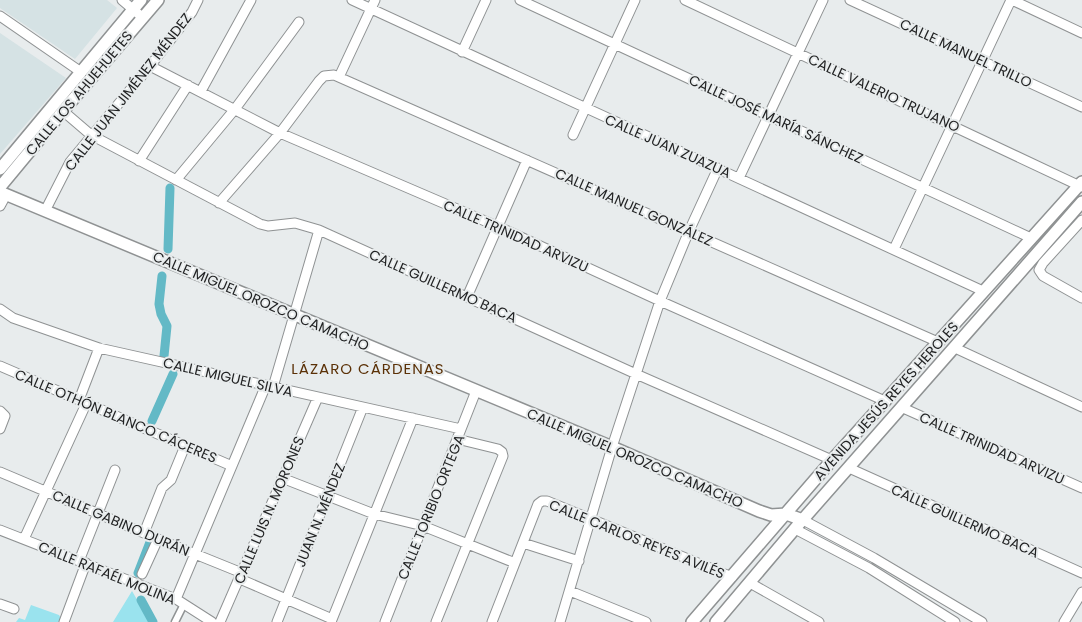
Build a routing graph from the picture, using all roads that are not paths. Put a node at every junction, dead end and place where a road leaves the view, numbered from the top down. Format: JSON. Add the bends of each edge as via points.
{"nodes":[{"id":1,"x":122,"y":0,"type":"edge"},
{"id":2,"x":158,"y":0,"type":"edge"},
{"id":3,"x":198,"y":0,"type":"edge"},
{"id":4,"x":251,"y":0,"type":"edge"},
{"id":5,"x":352,"y":0,"type":"edge"},
{"id":6,"x":376,"y":0,"type":"edge"},
{"id":7,"x":486,"y":0,"type":"edge"},
{"id":8,"x":520,"y":0,"type":"edge"},
{"id":9,"x":635,"y":0,"type":"edge"},
{"id":10,"x":685,"y":0,"type":"edge"},
{"id":11,"x":823,"y":0,"type":"edge"},
{"id":12,"x":850,"y":0,"type":"edge"},
{"id":13,"x":1011,"y":0,"type":"edge"},
{"id":14,"x":137,"y":5,"type":"edge"},
{"id":15,"x":371,"y":10,"type":"junction"},
{"id":16,"x":0,"y":16,"type":"edge"},
{"id":17,"x":142,"y":17,"type":"junction"},
{"id":18,"x":299,"y":22,"type":"dead end"},
{"id":19,"x":1082,"y":33,"type":"edge"},
{"id":20,"x":615,"y":44,"type":"junction"},
{"id":21,"x":462,"y":52,"type":"junction"},
{"id":22,"x":798,"y":53,"type":"junction"},
{"id":23,"x":983,"y":61,"type":"junction"},
{"id":24,"x":150,"y":66,"type":"junction"},
{"id":25,"x":81,"y":72,"type":"junction"},
{"id":26,"x":339,"y":77,"type":"junction"},
{"id":27,"x":188,"y":85,"type":"junction"},
{"id":28,"x":200,"y":91,"type":"junction"},
{"id":29,"x":1082,"y":107,"type":"edge"},
{"id":30,"x":235,"y":109,"type":"junction"},
{"id":31,"x":586,"y":109,"type":"junction"},
{"id":32,"x":63,"y":111,"type":"junction"},
{"id":33,"x":768,"y":116,"type":"junction"},
{"id":34,"x":952,"y":126,"type":"junction"},
{"id":35,"x":280,"y":133,"type":"junction"},
{"id":36,"x":91,"y":135,"type":"junction"},
{"id":37,"x":573,"y":135,"type":"dead end"},
{"id":38,"x":139,"y":160,"type":"junction"},
{"id":39,"x":527,"y":160,"type":"junction"},
{"id":40,"x":718,"y":168,"type":"junction"},
{"id":41,"x":0,"y":169,"type":"edge"},
{"id":42,"x":739,"y":178,"type":"junction"},
{"id":43,"x":176,"y":180,"type":"junction"},
{"id":44,"x":1081,"y":185,"type":"edge"},
{"id":45,"x":923,"y":188,"type":"junction"},
{"id":46,"x":2,"y":191,"type":"edge"},
{"id":47,"x":1082,"y":202,"type":"edge"},
{"id":48,"x":219,"y":203,"type":"junction"},
{"id":49,"x":0,"y":206,"type":"edge"},
{"id":50,"x":45,"y":211,"type":"junction"},
{"id":51,"x":1082,"y":220,"type":"edge"},
{"id":52,"x":499,"y":227,"type":"junction"},
{"id":53,"x":319,"y":230,"type":"junction"},
{"id":54,"x":689,"y":231,"type":"junction"},
{"id":55,"x":1031,"y":238,"type":"junction"},
{"id":56,"x":894,"y":249,"type":"junction"},
{"id":57,"x":983,"y":291,"type":"junction"},
{"id":58,"x":467,"y":297,"type":"junction"},
{"id":59,"x":1082,"y":298,"type":"edge"},
{"id":60,"x":660,"y":301,"type":"junction"},
{"id":61,"x":0,"y":309,"type":"edge"},
{"id":62,"x":294,"y":315,"type":"junction"},
{"id":63,"x":938,"y":342,"type":"junction"},
{"id":64,"x":100,"y":348,"type":"junction"},
{"id":65,"x":955,"y":348,"type":"junction"},
{"id":66,"x":0,"y":366,"type":"edge"},
{"id":67,"x":636,"y":374,"type":"junction"},
{"id":68,"x":269,"y":386,"type":"junction"},
{"id":69,"x":476,"y":391,"type":"junction"},
{"id":70,"x":318,"y":397,"type":"junction"},
{"id":71,"x":885,"y":401,"type":"junction"},
{"id":72,"x":83,"y":402,"type":"junction"},
{"id":73,"x":363,"y":407,"type":"junction"},
{"id":74,"x":1082,"y":407,"type":"edge"},
{"id":75,"x":903,"y":408,"type":"junction"},
{"id":76,"x":2,"y":413,"type":"edge"},
{"id":77,"x":413,"y":418,"type":"junction"},
{"id":78,"x":0,"y":429,"type":"edge"},
{"id":79,"x":461,"y":429,"type":"junction"},
{"id":80,"x":457,"y":439,"type":"junction"},
{"id":81,"x":185,"y":446,"type":"junction"},
{"id":82,"x":612,"y":447,"type":"junction"},
{"id":83,"x":832,"y":460,"type":"junction"},
{"id":84,"x":232,"y":466,"type":"junction"},
{"id":85,"x":849,"y":468,"type":"junction"},
{"id":86,"x":115,"y":470,"type":"dead end"},
{"id":87,"x":0,"y":472,"type":"edge"},
{"id":88,"x":282,"y":478,"type":"junction"},
{"id":89,"x":1082,"y":488,"type":"edge"},
{"id":90,"x":46,"y":491,"type":"junction"},
{"id":91,"x":328,"y":496,"type":"junction"},
{"id":92,"x":98,"y":512,"type":"junction"},
{"id":93,"x":374,"y":514,"type":"junction"},
{"id":94,"x":778,"y":517,"type":"junction"},
{"id":95,"x":591,"y":520,"type":"junction"},
{"id":96,"x":799,"y":525,"type":"junction"},
{"id":97,"x":424,"y":526,"type":"junction"},
{"id":98,"x":0,"y":530,"type":"edge"},
{"id":99,"x":144,"y":533,"type":"junction"},
{"id":100,"x":24,"y":539,"type":"junction"},
{"id":101,"x":158,"y":539,"type":"junction"},
{"id":102,"x":523,"y":543,"type":"junction"},
{"id":103,"x":468,"y":544,"type":"junction"},
{"id":104,"x":195,"y":555,"type":"junction"},
{"id":105,"x":579,"y":561,"type":"junction"},
{"id":106,"x":82,"y":562,"type":"junction"},
{"id":107,"x":515,"y":563,"type":"junction"},
{"id":108,"x":1082,"y":573,"type":"edge"},
{"id":109,"x":142,"y":574,"type":"dead end"},
{"id":110,"x":241,"y":576,"type":"junction"},
{"id":111,"x":732,"y":577,"type":"junction"},
{"id":112,"x":750,"y":583,"type":"junction"},
{"id":113,"x":570,"y":591,"type":"junction"},
{"id":114,"x":1082,"y":592,"type":"edge"},
{"id":115,"x":287,"y":599,"type":"junction"},
{"id":116,"x":180,"y":602,"type":"junction"},
{"id":117,"x":0,"y":604,"type":"edge"},
{"id":118,"x":14,"y":609,"type":"dead end"},
{"id":119,"x":331,"y":620,"type":"edge"},
{"id":120,"x":64,"y":622,"type":"edge"},
{"id":121,"x":176,"y":622,"type":"edge"},
{"id":122,"x":212,"y":622,"type":"edge"},
{"id":123,"x":220,"y":622,"type":"edge"},
{"id":124,"x":277,"y":622,"type":"edge"},
{"id":125,"x":385,"y":622,"type":"edge"},
{"id":126,"x":436,"y":622,"type":"edge"},
{"id":127,"x":492,"y":622,"type":"edge"},
{"id":128,"x":560,"y":622,"type":"edge"},
{"id":129,"x":646,"y":622,"type":"edge"},
{"id":130,"x":692,"y":622,"type":"edge"},
{"id":131,"x":716,"y":622,"type":"edge"},
{"id":132,"x":819,"y":622,"type":"edge"},
{"id":133,"x":955,"y":622,"type":"edge"},
{"id":134,"x":982,"y":622,"type":"edge"},
{"id":135,"x":1064,"y":622,"type":"edge"}],
"edges":[{"from":1,"to":14,"type":"street"},
{"from":2,"to":17,"type":"street","name":"CALLE LOS AHUEHUETES"},
{"from":3,"to":24,"type":"street","name":"CALLE JUAN JIMÉNEZ MÉNDEZ"},
{"from":4,"to":28,"type":"street"},
{"from":5,"to":15,"type":"street","name":"CALLE JUAN ZUAZUA"},
{"from":6,"to":15,"type":"street"},
{"from":7,"to":21,"type":"street"},
{"from":8,"to":20,"type":"street","name":"CALLE JOSÉ MARÍA SÁNCHEZ"},
{"from":9,"to":20,"type":"street"},
{"from":10,"to":22,"type":"street","name":"CALLE VALERIO TRUJANO"},
{"from":11,"to":22,"type":"street"},
{"from":12,"to":23,"type":"street","name":"CALLE MANUEL TRILLO"},
{"from":13,"to":19,"type":"street"},
{"from":13,"to":23,"type":"street"},
{"from":14,"to":17,"type":"street"},
{"from":14,"to":25,"type":"street","name":"CALLE LOS AHUEHUETES"},
{"from":15,"to":21,"type":"street","name":"CALLE JUAN ZUAZUA"},
{"from":15,"to":26,"type":"street"},
{"from":16,"to":25,"type":"street"},
{"from":17,"to":32,"type":"street","name":"CALLE LOS AHUEHUETES"},
{"from":18,"to":30,"type":"street"},
{"from":20,"to":31,"type":"street"},
{"from":20,"to":33,"type":"street","name":"CALLE JOSÉ MARÍA SÁNCHEZ"},
{"from":21,"to":31,"type":"street","name":"CALLE JUAN ZUAZUA"},
{"from":22,"to":33,"type":"street"},
{"from":22,"to":34,"type":"street","name":"CALLE VALERIO TRUJANO"},
{"from":23,"to":29,"type":"street","name":"CALLE MANUEL TRILLO"},
{"from":23,"to":34,"type":"street"},
{"from":24,"to":27,"type":"street","name":"CALLE TRINIDAD ARVIZU"},
{"from":24,"to":36,"type":"street","name":"CALLE JUAN JIMÉNEZ MÉNDEZ"},
{"from":25,"to":41,"type":"street","name":"CALLE LOS AHUEHUETES"},
{"from":26,"to":35,"type":"street","name":"CALLE MANUEL GONZÁLEZ","via":[[329,74],[319,81]]},
{"from":26,"to":39,"type":"street","name":"CALLE MANUEL GONZÁLEZ"},
{"from":27,"to":28,"type":"street","name":"CALLE TRINIDAD ARVIZU"},
{"from":27,"to":38,"type":"street"},
{"from":28,"to":30,"type":"street","name":"CALLE TRINIDAD ARVIZU"},
{"from":30,"to":35,"type":"street","name":"CALLE TRINIDAD ARVIZU"},
{"from":30,"to":43,"type":"street"},
{"from":31,"to":37,"type":"street"},
{"from":31,"to":40,"type":"street","name":"CALLE JUAN ZUAZUA"},
{"from":32,"to":36,"type":"street","name":"CALLE GUILLERMO BACA"},
{"from":32,"to":46,"type":"street","name":"CALLE LOS AHUEHUETES"},
{"from":33,"to":42,"type":"street"},
{"from":33,"to":45,"type":"street","name":"CALLE JOSÉ MARÍA SÁNCHEZ"},
{"from":34,"to":44,"type":"street","name":"CALLE VALERIO TRUJANO"},
{"from":34,"to":45,"type":"street"},
{"from":35,"to":48,"type":"street"},
{"from":35,"to":52,"type":"street","name":"CALLE TRINIDAD ARVIZU"},
{"from":36,"to":38,"type":"street","name":"CALLE GUILLERMO BACA"},
{"from":36,"to":50,"type":"street","name":"CALLE JUAN JIMÉNEZ MÉNDEZ","via":[[70,162]]},
{"from":38,"to":43,"type":"street","name":"CALLE GUILLERMO BACA"},
{"from":39,"to":52,"type":"street"},
{"from":39,"to":54,"type":"street","name":"CALLE MANUEL GONZÁLEZ"},
{"from":40,"to":42,"type":"street","name":"CALLE JUAN ZUAZUA"},
{"from":40,"to":54,"type":"street"},
{"from":42,"to":56,"type":"street","name":"CALLE JUAN ZUAZUA"},
{"from":43,"to":48,"type":"street","name":"CALLE GUILLERMO BACA"},
{"from":44,"to":55,"type":"street","name":"AVENIDA JESÚS REYES HEROLES"},
{"from":45,"to":55,"type":"street","name":"CALLE JOSÉ MARÍA SÁNCHEZ"},
{"from":45,"to":56,"type":"street"},
{"from":46,"to":49,"type":"street"},
{"from":46,"to":50,"type":"street","name":"CALLE MIGUEL OROZCO CAMACHO"},
{"from":47,"to":65,"type":"street","name":"AVENIDA JESÚS REYES HEROLES"},
{"from":48,"to":53,"type":"street","name":"CALLE GUILLERMO BACA","via":[[264,225],[295,223]]},
{"from":50,"to":62,"type":"street","name":"CALLE MIGUEL OROZCO CAMACHO"},
{"from":51,"to":59,"type":"street","via":[[1040,270],[1043,276]]},
{"from":52,"to":58,"type":"street"},
{"from":52,"to":60,"type":"street","name":"CALLE TRINIDAD ARVIZU"},
{"from":53,"to":58,"type":"street","name":"CALLE GUILLERMO BACA"},
{"from":53,"to":62,"type":"street"},
{"from":54,"to":60,"type":"street"},
{"from":54,"to":63,"type":"street","name":"CALLE MANUEL GONZÁLEZ"},
{"from":55,"to":57,"type":"street","name":"AVENIDA JESÚS REYES HEROLES"},
{"from":56,"to":57,"type":"street","name":"CALLE JUAN ZUAZUA"},
{"from":57,"to":63,"type":"street","name":"AVENIDA JESÚS REYES HEROLES"},
{"from":58,"to":67,"type":"street","name":"CALLE GUILLERMO BACA"},
{"from":60,"to":67,"type":"street"},
{"from":60,"to":71,"type":"street","name":"CALLE TRINIDAD ARVIZU"},
{"from":61,"to":64,"type":"street","name":"CALLE MIGUEL SILVA","via":[[13,318]]},
{"from":62,"to":68,"type":"street"},
{"from":62,"to":69,"type":"street","name":"CALLE MIGUEL OROZCO CAMACHO"},
{"from":63,"to":71,"type":"street","name":"AVENIDA JESÚS REYES HEROLES"},
{"from":64,"to":68,"type":"street","name":"CALLE MIGUEL SILVA"},
{"from":64,"to":72,"type":"street"},
{"from":65,"to":74,"type":"street"},
{"from":65,"to":75,"type":"street","name":"AVENIDA JESÚS REYES HEROLES"},
{"from":66,"to":72,"type":"street","name":"CALLE OTHÓN BLANCO CÁCERES"},
{"from":67,"to":82,"type":"street"},
{"from":67,"to":83,"type":"street","name":"CALLE GUILLERMO BACA"},
{"from":68,"to":70,"type":"street","name":"CALLE MIGUEL SILVA"},
{"from":68,"to":84,"type":"street"},
{"from":69,"to":79,"type":"street","name":"CALLE TORIBIO ORTEGA"},
{"from":69,"to":82,"type":"street","name":"CALLE MIGUEL OROZCO CAMACHO"},
{"from":70,"to":73,"type":"street","name":"CALLE MIGUEL SILVA"},
{"from":70,"to":88,"type":"street","name":"CALLE LUIS N. MORONES"},
{"from":71,"to":83,"type":"street","name":"AVENIDA JESÚS REYES HEROLES"},
{"from":72,"to":81,"type":"street","name":"CALLE OTHÓN BLANCO CÁCERES"},
{"from":72,"to":90,"type":"street"},
{"from":73,"to":77,"type":"street","name":"CALLE MIGUEL SILVA"},
{"from":73,"to":91,"type":"street","name":"JUAN N. MÉNDEZ"},
{"from":75,"to":85,"type":"street","name":"AVENIDA JESÚS REYES HEROLES"},
{"from":75,"to":89,"type":"street","name":"CALLE TRINIDAD ARVIZU"},
{"from":76,"to":78,"type":"street","via":[[5,419]]},
{"from":77,"to":79,"type":"street","name":"CALLE MIGUEL SILVA"},
{"from":77,"to":93,"type":"street"},
{"from":79,"to":80,"type":"street","name":"CALLE TORIBIO ORTEGA"},
{"from":80,"to":97,"type":"street","name":"CALLE TORIBIO ORTEGA"},
{"from":80,"to":103,"type":"street","via":[[498,449],[503,456]]},
{"from":81,"to":84,"type":"street","name":"CALLE OTHÓN BLANCO CÁCERES"},
{"from":81,"to":99,"type":"street","via":[[170,480],[162,488]]},
{"from":82,"to":94,"type":"street","name":"CALLE MIGUEL OROZCO CAMACHO","via":[[759,512]]},
{"from":82,"to":95,"type":"street"},
{"from":83,"to":94,"type":"street","name":"AVENIDA JESÚS REYES HEROLES"},
{"from":84,"to":104,"type":"street"},
{"from":85,"to":96,"type":"street","name":"AVENIDA JESÚS REYES HEROLES"},
{"from":85,"to":108,"type":"street","name":"CALLE GUILLERMO BACA"},
{"from":86,"to":92,"type":"street"},
{"from":87,"to":90,"type":"street","name":"CALLE GABINO DURÁN"},
{"from":88,"to":91,"type":"street"},
{"from":88,"to":110,"type":"street","name":"CALLE LUIS N. MORONES"},
{"from":90,"to":92,"type":"street","name":"CALLE GABINO DURÁN"},
{"from":90,"to":100,"type":"street"},
{"from":91,"to":93,"type":"street"},
{"from":91,"to":115,"type":"street","name":"JUAN N. MÉNDEZ"},
{"from":92,"to":99,"type":"street","name":"CALLE GABINO DURÁN"},
{"from":92,"to":106,"type":"street"},
{"from":93,"to":97,"type":"street"},
{"from":93,"to":119,"type":"street"},
{"from":94,"to":96,"type":"street","name":"CALLE MIGUEL OROZCO CAMACHO"},
{"from":94,"to":111,"type":"street","name":"AVENIDA JESÚS REYES HEROLES"},
{"from":95,"to":102,"type":"street","name":"CALLE CARLOS REYES AVILÉS","via":[[543,500],[538,504]]},
{"from":95,"to":105,"type":"street"},
{"from":95,"to":111,"type":"street","name":"CALLE CARLOS REYES AVILÉS"},
{"from":96,"to":112,"type":"street","name":"AVENIDA JESÚS REYES HEROLES"},
{"from":96,"to":133,"type":"street","name":"CALLE MIGUEL OROZCO CAMACHO"},
{"from":96,"to":134,"type":"street","name":"CALLE MIGUEL OROZCO CAMACHO","via":[[874,558]]},
{"from":97,"to":103,"type":"street"},
{"from":97,"to":125,"type":"street","name":"CALLE TORIBIO ORTEGA"},
{"from":98,"to":100,"type":"street","name":"CALLE RAFAÉL MOLINA"},
{"from":99,"to":101,"type":"street","name":"CALLE GABINO DURÁN"},
{"from":100,"to":106,"type":"street","name":"CALLE RAFAÉL MOLINA"},
{"from":101,"to":104,"type":"street","name":"CALLE GABINO DURÁN"},
{"from":101,"to":109,"type":"street"},
{"from":102,"to":105,"type":"street"},
{"from":102,"to":107,"type":"street"},
{"from":103,"to":107,"type":"street"},
{"from":103,"to":126,"type":"street"},
{"from":104,"to":110,"type":"street","name":"CALLE GABINO DURÁN"},
{"from":104,"to":116,"type":"street"},
{"from":105,"to":113,"type":"street"},
{"from":106,"to":116,"type":"street","name":"CALLE RAFAÉL MOLINA"},
{"from":106,"to":120,"type":"street"},
{"from":107,"to":127,"type":"street"},
{"from":110,"to":115,"type":"street","name":"CALLE GABINO DURÁN"},
{"from":110,"to":123,"type":"street","name":"CALLE LUIS N. MORONES"},
{"from":111,"to":130,"type":"street","name":"AVENIDA JESÚS REYES HEROLES"},
{"from":112,"to":131,"type":"street","name":"AVENIDA JESÚS REYES HEROLES"},
{"from":112,"to":132,"type":"street"},
{"from":113,"to":128,"type":"street"},
{"from":113,"to":129,"type":"street"},
{"from":114,"to":135,"type":"street"},
{"from":115,"to":119,"type":"street","name":"CALLE GABINO DURÁN"},
{"from":115,"to":124,"type":"street","name":"JUAN N. MÉNDEZ"},
{"from":116,"to":121,"type":"street"},
{"from":116,"to":122,"type":"street","name":"CALLE RAFAÉL MOLINA"},
{"from":117,"to":118,"type":"street"}]}
